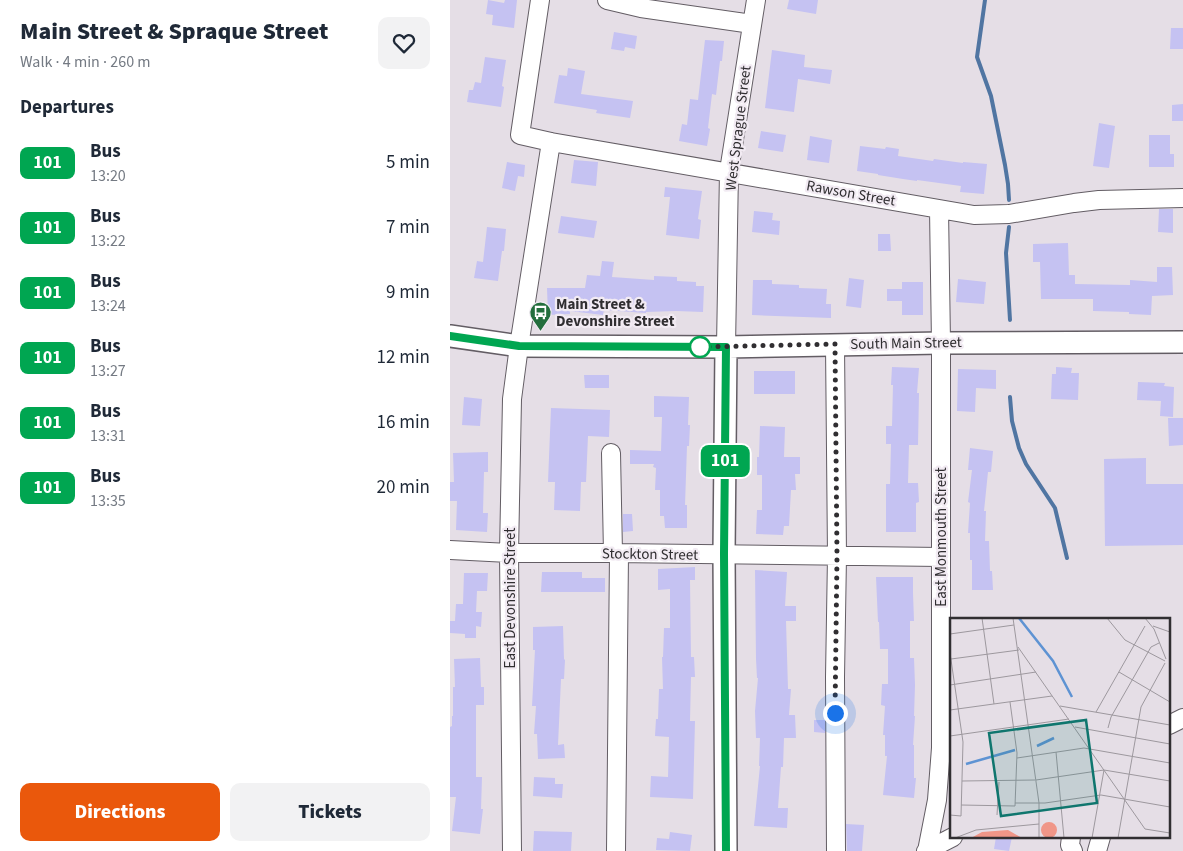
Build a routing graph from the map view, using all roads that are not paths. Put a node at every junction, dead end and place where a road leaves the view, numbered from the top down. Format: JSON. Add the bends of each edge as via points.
{"nodes":[{"id":1,"x":540,"y":0,"type":"edge"},
{"id":2,"x":607,"y":0,"type":"edge"},
{"id":3,"x":756,"y":0,"type":"edge"},
{"id":4,"x":646,"y":5,"type":"edge"},
{"id":5,"x":752,"y":24,"type":"junction"},
{"id":6,"x":551,"y":142,"type":"junction"},
{"id":7,"x":729,"y":172,"type":"junction"},
{"id":8,"x":1183,"y":198,"type":"edge"},
{"id":9,"x":938,"y":209,"type":"junction"},
{"id":10,"x":450,"y":336,"type":"edge"},
{"id":11,"x":941,"y":342,"type":"junction"},
{"id":12,"x":1183,"y":342,"type":"edge"},
{"id":13,"x":835,"y":344,"type":"junction"},
{"id":14,"x":519,"y":346,"type":"junction"},
{"id":15,"x":726,"y":347,"type":"junction"},
{"id":16,"x":611,"y":452,"type":"dead end"},
{"id":17,"x":450,"y":550,"type":"edge"},
{"id":18,"x":509,"y":553,"type":"junction"},
{"id":19,"x":616,"y":553,"type":"junction"},
{"id":20,"x":724,"y":554,"type":"junction"},
{"id":21,"x":837,"y":556,"type":"junction"},
{"id":22,"x":941,"y":557,"type":"junction"},
{"id":23,"x":1183,"y":718,"type":"edge"},
{"id":24,"x":1170,"y":724,"type":"edge"},
{"id":25,"x":951,"y":838,"type":"edge"},
{"id":26,"x":1071,"y":838,"type":"edge"},
{"id":27,"x":1101,"y":838,"type":"edge"},
{"id":28,"x":512,"y":851,"type":"edge"},
{"id":29,"x":616,"y":851,"type":"edge"},
{"id":30,"x":726,"y":851,"type":"edge"},
{"id":31,"x":836,"y":851,"type":"edge"},
{"id":32,"x":927,"y":851,"type":"edge"},
{"id":33,"x":1073,"y":851,"type":"edge"},
{"id":34,"x":1097,"y":851,"type":"edge"}],
"edges":[{"from":1,"to":6,"type":"street","name":"Rawson Street","via":[[520,135]]},
{"from":2,"to":4,"type":"street"},
{"from":3,"to":5,"type":"street","name":"West Sprague Street"},
{"from":4,"to":5,"type":"street"},
{"from":5,"to":7,"type":"street","name":"West Sprague Street"},
{"from":6,"to":7,"type":"street","name":"Rawson Street"},
{"from":6,"to":14,"type":"street","name":"East Devonshire Street"},
{"from":7,"to":9,"type":"street","name":"Rawson Street"},
{"from":7,"to":15,"type":"street","name":"West Sprague Street"},
{"from":8,"to":9,"type":"street","name":"Rawson Street","via":[[1099,200],[1008,214],[974,215]]},
{"from":9,"to":11,"type":"street","name":"East Monmouth Street"},
{"from":10,"to":14,"type":"main road","name":"South Main Street"},
{"from":11,"to":12,"type":"main road","name":"South Main Street"},
{"from":11,"to":13,"type":"main road","name":"South Main Street"},
{"from":11,"to":22,"type":"street","name":"East Monmouth Street"},
{"from":13,"to":15,"type":"main road","name":"South Main Street"},
{"from":13,"to":21,"type":"street"},
{"from":14,"to":15,"type":"main road","name":"South Main Street"},
{"from":14,"to":18,"type":"street","name":"East Devonshire Street","via":[[512,399]]},
{"from":15,"to":20,"type":"main road"},
{"from":16,"to":19,"type":"street"},
{"from":17,"to":18,"type":"street","name":"Stockton Street"},
{"from":18,"to":19,"type":"street","name":"Stockton Street"},
{"from":18,"to":28,"type":"street","name":"East Devonshire Street"},
{"from":19,"to":20,"type":"street","name":"Stockton Street"},
{"from":19,"to":29,"type":"street"},
{"from":20,"to":21,"type":"street","name":"Stockton Street"},
{"from":20,"to":30,"type":"main road"},
{"from":21,"to":22,"type":"street","name":"Stockton Street"},
{"from":21,"to":31,"type":"street"},
{"from":22,"to":32,"type":"street","name":"East Monmouth Street","via":[[942,748],[937,800]]},
{"from":23,"to":24,"type":"street"},
{"from":25,"to":32,"type":"street"},
{"from":26,"to":33,"type":"street"},
{"from":27,"to":34,"type":"street"}]}
